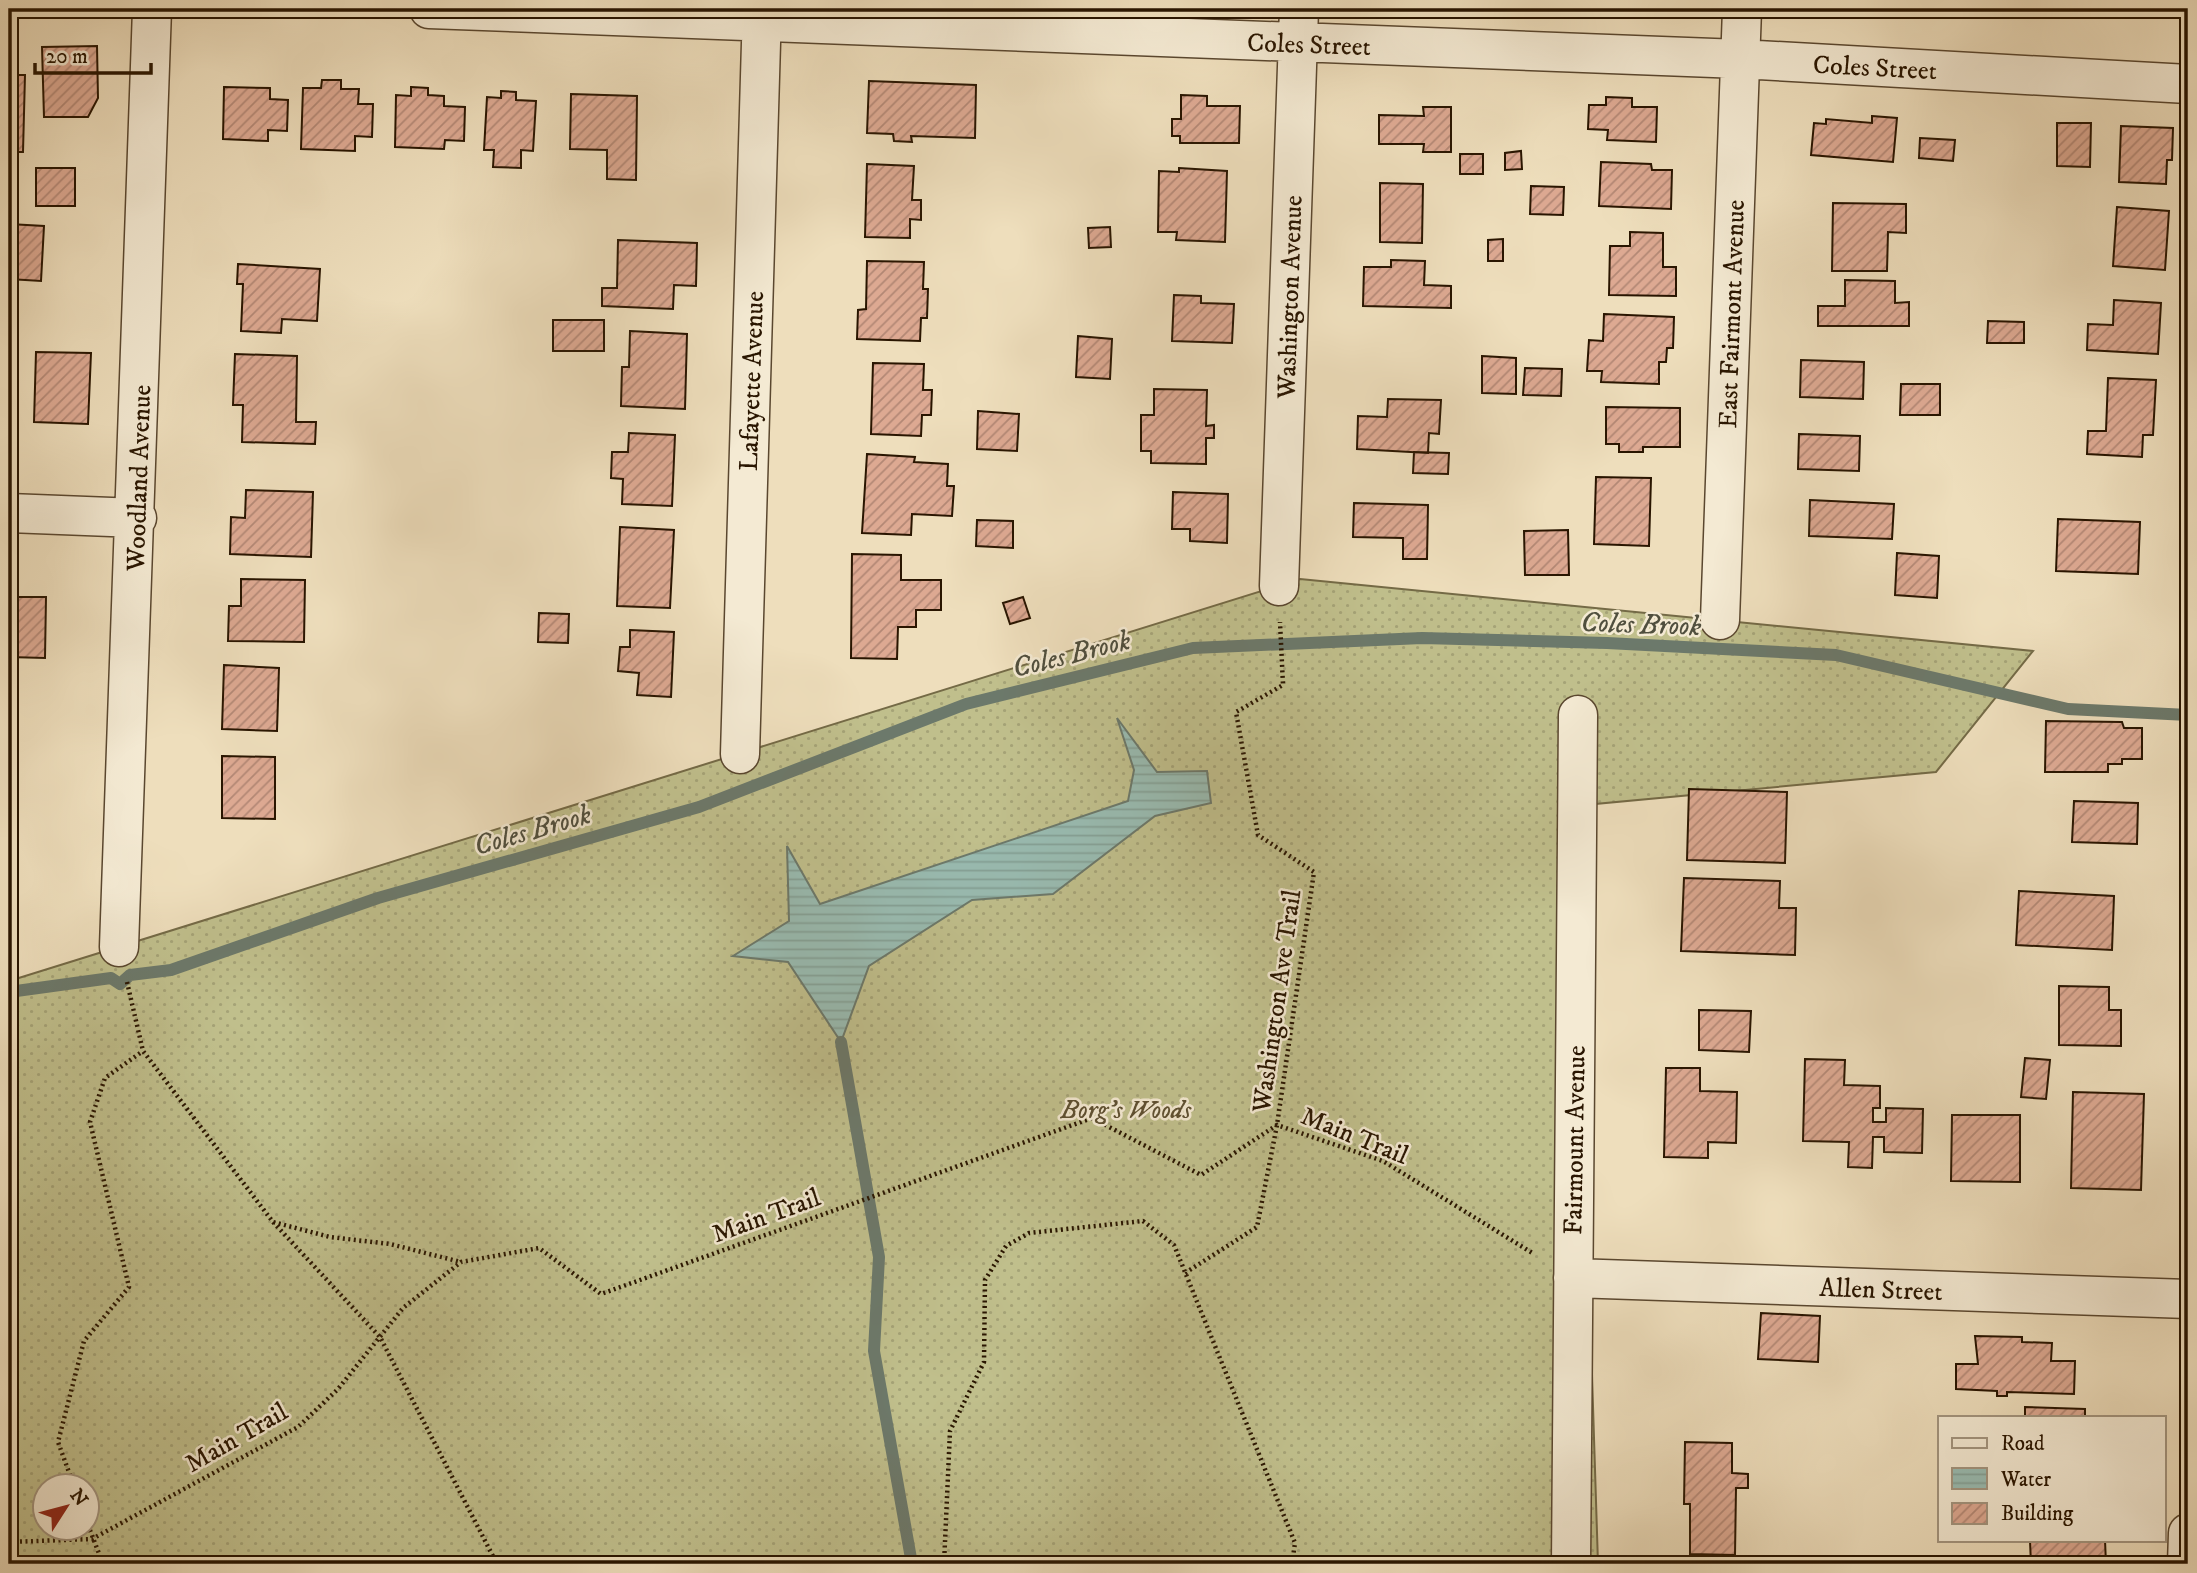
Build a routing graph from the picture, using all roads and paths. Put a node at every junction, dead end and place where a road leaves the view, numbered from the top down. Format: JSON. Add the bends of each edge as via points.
{"nodes":[{"id":1,"x":152,"y":9,"type":"edge"},
{"id":2,"x":429,"y":9,"type":"edge"},
{"id":3,"x":1742,"y":9,"type":"edge"},
{"id":4,"x":762,"y":16,"type":"edge"},
{"id":5,"x":1298,"y":26,"type":"edge"},
{"id":6,"x":1741,"y":59,"type":"junction"},
{"id":7,"x":2188,"y":84,"type":"edge"},
{"id":8,"x":9,"y":513,"type":"edge"},
{"id":9,"x":137,"y":518,"type":"junction"},
{"id":10,"x":1279,"y":586,"type":"joint"},
{"id":11,"x":1720,"y":620,"type":"dead end"},
{"id":12,"x":1578,"y":715,"type":"dead end"},
{"id":13,"x":740,"y":754,"type":"dead end"},
{"id":14,"x":119,"y":947,"type":"joint"},
{"id":15,"x":143,"y":1051,"type":"junction"},
{"id":16,"x":1277,"y":1125,"type":"junction"},
{"id":17,"x":273,"y":1222,"type":"junction"},
{"id":18,"x":461,"y":1262,"type":"junction"},
{"id":19,"x":1185,"y":1273,"type":"junction"},
{"id":20,"x":1573,"y":1278,"type":"junction"},
{"id":21,"x":2188,"y":1299,"type":"edge"},
{"id":22,"x":380,"y":1337,"type":"junction"},
{"id":23,"x":69,"y":1472,"type":"edge"},
{"id":24,"x":2188,"y":1533,"type":"edge"},
{"id":25,"x":102,"y":1534,"type":"edge"},
{"id":26,"x":32,"y":1541,"type":"edge"},
{"id":27,"x":9,"y":1542,"type":"edge"},
{"id":28,"x":93,"y":1542,"type":"edge"},
{"id":29,"x":103,"y":1564,"type":"edge"},
{"id":30,"x":497,"y":1564,"type":"edge"},
{"id":31,"x":944,"y":1564,"type":"edge"},
{"id":32,"x":1292,"y":1564,"type":"edge"},
{"id":33,"x":1571,"y":1564,"type":"edge"},
{"id":34,"x":2187,"y":1564,"type":"edge"}],
"edges":[{"from":1,"to":9,"type":"street","name":"Woodland Avenue"},
{"from":2,"to":4,"type":"street","name":"Coles Street"},
{"from":3,"to":6,"type":"street","name":"East Fairmont Avenue"},
{"from":4,"to":5,"type":"street","name":"Coles Street"},
{"from":4,"to":13,"type":"street","name":"Lafayette Avenue"},
{"from":5,"to":6,"type":"street","name":"Coles Street"},
{"from":5,"to":10,"type":"street","name":"Washington Avenue"},
{"from":6,"to":7,"type":"street","name":"Coles Street"},
{"from":6,"to":11,"type":"street","name":"East Fairmont Avenue"},
{"from":8,"to":9,"type":"street"},
{"from":9,"to":14,"type":"street","name":"Woodland Avenue"},
{"from":10,"to":16,"type":"path","name":"Washington Ave Trail","via":[[1283,685],[1236,712],[1258,835],[1314,872]]},
{"from":12,"to":20,"type":"street","name":"Fairmount Avenue"},
{"from":14,"to":15,"type":"path"},
{"from":15,"to":17,"type":"path"},
{"from":15,"to":23,"type":"path","via":[[105,1078],[90,1122],[130,1287],[84,1342],[58,1442]]},
{"from":16,"to":18,"type":"path","name":"Main Trail","via":[[1201,1175],[1092,1118],[601,1294],[539,1248]]},
{"from":16,"to":19,"type":"path","name":"Washington Ave Trail","via":[[1257,1227]]},
{"from":16,"to":20,"type":"path","name":"Main Trail","via":[[1382,1161]]},
{"from":17,"to":18,"type":"path"},
{"from":17,"to":22,"type":"path"},
{"from":18,"to":22,"type":"path","name":"Main Trail","via":[[403,1308]]},
{"from":19,"to":31,"type":"path","via":[[1174,1245],[1143,1221],[1029,1233],[1006,1246],[985,1280],[984,1362],[950,1431]]},
{"from":19,"to":32,"type":"path","via":[[1295,1543]]},
{"from":20,"to":21,"type":"street","name":"Allen Street"},
{"from":20,"to":33,"type":"street","name":"Fairmount Avenue"},
{"from":22,"to":25,"type":"path","name":"Main Trail","via":[[338,1389],[298,1427]]},
{"from":22,"to":30,"type":"path"},
{"from":24,"to":34,"type":"street"},
{"from":26,"to":27,"type":"path","name":"Main Trail"},
{"from":28,"to":29,"type":"path"}]}
